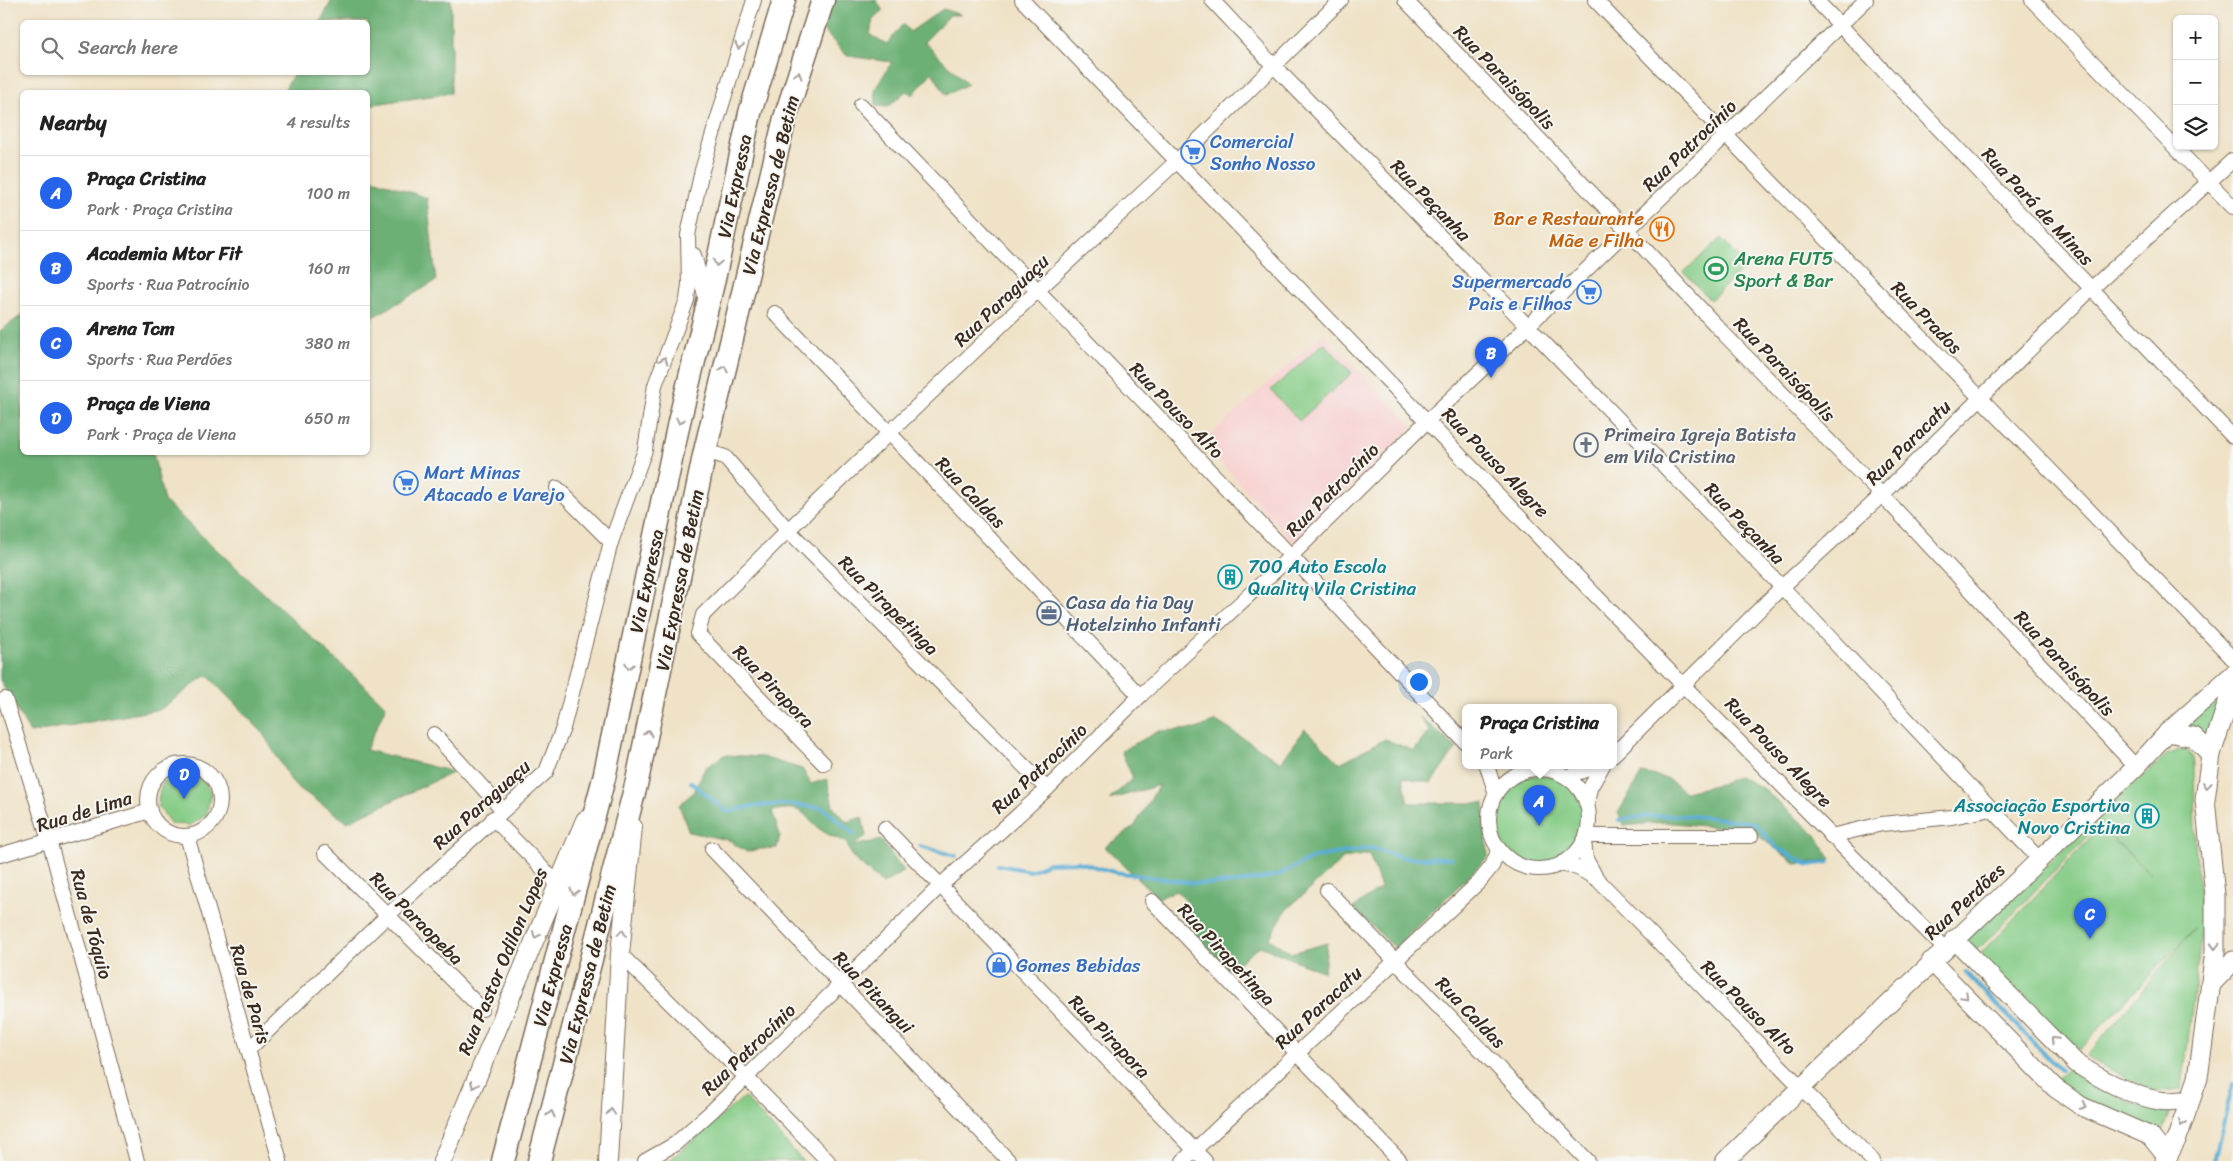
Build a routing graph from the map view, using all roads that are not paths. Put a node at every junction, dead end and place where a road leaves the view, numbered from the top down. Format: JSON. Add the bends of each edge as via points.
{"nodes":[{"id":1,"x":754,"y":0,"type":"edge"},
{"id":2,"x":784,"y":0,"type":"edge"},
{"id":3,"x":823,"y":0,"type":"edge"},
{"id":4,"x":1022,"y":0,"type":"edge"},
{"id":5,"x":1212,"y":0,"type":"edge"},
{"id":6,"x":1341,"y":0,"type":"edge"},
{"id":7,"x":1405,"y":0,"type":"edge"},
{"id":8,"x":1595,"y":0,"type":"edge"},
{"id":9,"x":1816,"y":0,"type":"edge"},
{"id":10,"x":1866,"y":0,"type":"edge"},
{"id":11,"x":2032,"y":0,"type":"edge"},
{"id":12,"x":1840,"y":25,"type":"junction"},
{"id":13,"x":1273,"y":65,"type":"junction"},
{"id":14,"x":861,"y":105,"type":"dead end"},
{"id":15,"x":1726,"y":136,"type":"junction"},
{"id":16,"x":2233,"y":160,"type":"edge"},
{"id":17,"x":1177,"y":161,"type":"junction"},
{"id":18,"x":2210,"y":182,"type":"junction"},
{"id":19,"x":2233,"y":207,"type":"edge"},
{"id":20,"x":1627,"y":230,"type":"junction"},
{"id":21,"x":688,"y":234,"type":"junction"},
{"id":22,"x":2091,"y":289,"type":"junction"},
{"id":23,"x":1037,"y":291,"type":"junction"},
{"id":24,"x":708,"y":304,"type":"junction"},
{"id":25,"x":775,"y":313,"type":"dead end"},
{"id":26,"x":1528,"y":326,"type":"junction"},
{"id":27,"x":1979,"y":398,"type":"junction"},
{"id":28,"x":1427,"y":421,"type":"junction"},
{"id":29,"x":890,"y":434,"type":"junction"},
{"id":30,"x":2233,"y":437,"type":"edge"},
{"id":31,"x":704,"y":451,"type":"junction"},
{"id":32,"x":557,"y":488,"type":"dead end"},
{"id":33,"x":1882,"y":495,"type":"junction"},
{"id":34,"x":788,"y":530,"type":"junction"},
{"id":35,"x":611,"y":542,"type":"junction"},
{"id":36,"x":1291,"y":556,"type":"junction"},
{"id":37,"x":1782,"y":587,"type":"junction"},
{"id":38,"x":698,"y":634,"type":"joint"},
{"id":39,"x":2233,"y":660,"type":"edge"},
{"id":40,"x":2233,"y":674,"type":"edge"},
{"id":41,"x":1685,"y":686,"type":"junction"},
{"id":42,"x":2233,"y":687,"type":"edge"},
{"id":43,"x":1140,"y":696,"type":"junction"},
{"id":44,"x":5,"y":699,"type":"dead end"},
{"id":45,"x":2168,"y":732,"type":"junction"},
{"id":46,"x":434,"y":734,"type":"dead end"},
{"id":47,"x":1462,"y":739,"type":"edge"},
{"id":48,"x":1617,"y":750,"type":"edge"},
{"id":49,"x":2211,"y":754,"type":"junction"},
{"id":50,"x":824,"y":764,"type":"dead end"},
{"id":51,"x":2136,"y":767,"type":"junction"},
{"id":52,"x":1488,"y":769,"type":"edge"},
{"id":53,"x":1493,"y":769,"type":"edge"},
{"id":54,"x":1589,"y":769,"type":"edge"},
{"id":55,"x":1599,"y":769,"type":"edge"},
{"id":56,"x":1566,"y":777,"type":"junction"},
{"id":57,"x":604,"y":778,"type":"junction"},
{"id":58,"x":1508,"y":780,"type":"junction"},
{"id":59,"x":637,"y":781,"type":"junction"},
{"id":60,"x":1047,"y":789,"type":"junction"},
{"id":61,"x":1496,"y":794,"type":"junction"},
{"id":62,"x":1587,"y":804,"type":"junction"},
{"id":63,"x":1992,"y":809,"type":"junction"},
{"id":64,"x":150,"y":811,"type":"junction"},
{"id":65,"x":498,"y":814,"type":"junction"},
{"id":66,"x":885,"y":828,"type":"dead end"},
{"id":67,"x":187,"y":836,"type":"junction"},
{"id":68,"x":1751,"y":836,"type":"dead end"},
{"id":69,"x":1831,"y":836,"type":"junction"},
{"id":70,"x":1585,"y":839,"type":"junction"},
{"id":71,"x":49,"y":840,"type":"junction"},
{"id":72,"x":712,"y":849,"type":"dead end"},
{"id":73,"x":1499,"y":849,"type":"junction"},
{"id":74,"x":325,"y":854,"type":"dead end"},
{"id":75,"x":0,"y":855,"type":"edge"},
{"id":76,"x":2039,"y":859,"type":"junction"},
{"id":77,"x":1515,"y":863,"type":"junction"},
{"id":78,"x":1562,"y":863,"type":"junction"},
{"id":79,"x":1598,"y":880,"type":"junction"},
{"id":80,"x":1479,"y":882,"type":"junction"},
{"id":81,"x":557,"y":883,"type":"junction"},
{"id":82,"x":940,"y":886,"type":"junction"},
{"id":83,"x":1327,"y":890,"type":"dead end"},
{"id":84,"x":1152,"y":901,"type":"dead end"},
{"id":85,"x":388,"y":915,"type":"junction"},
{"id":86,"x":1950,"y":944,"type":"junction"},
{"id":87,"x":620,"y":954,"type":"junction"},
{"id":88,"x":1396,"y":961,"type":"junction"},
{"id":89,"x":1931,"y":961,"type":"junction"},
{"id":90,"x":2233,"y":961,"type":"edge"},
{"id":91,"x":2210,"y":984,"type":"junction"},
{"id":92,"x":841,"y":985,"type":"junction"},
{"id":93,"x":482,"y":1009,"type":"dead end"},
{"id":94,"x":248,"y":1050,"type":"junction"},
{"id":95,"x":1295,"y":1054,"type":"junction"},
{"id":96,"x":746,"y":1077,"type":"junction"},
{"id":97,"x":1802,"y":1087,"type":"junction"},
{"id":98,"x":2190,"y":1100,"type":"junction"},
{"id":99,"x":1195,"y":1150,"type":"junction"},
{"id":100,"x":2166,"y":1159,"type":"edge"},
{"id":101,"x":137,"y":1161,"type":"edge"},
{"id":102,"x":280,"y":1161,"type":"edge"},
{"id":103,"x":442,"y":1161,"type":"edge"},
{"id":104,"x":503,"y":1161,"type":"edge"},
{"id":105,"x":539,"y":1161,"type":"edge"},
{"id":106,"x":608,"y":1161,"type":"edge"},
{"id":107,"x":645,"y":1161,"type":"edge"},
{"id":108,"x":828,"y":1161,"type":"edge"},
{"id":109,"x":1009,"y":1161,"type":"edge"},
{"id":110,"x":1183,"y":1161,"type":"edge"},
{"id":111,"x":1205,"y":1161,"type":"edge"},
{"id":112,"x":1400,"y":1161,"type":"edge"},
{"id":113,"x":1588,"y":1161,"type":"edge"},
{"id":114,"x":1725,"y":1161,"type":"edge"},
{"id":115,"x":1873,"y":1161,"type":"edge"}],
"edges":[{"from":1,"to":21,"type":"street","one_way":true,"via":[[702,170]]},
{"from":2,"to":24,"type":"highway","name":"Via Expressa","one_way":true,"via":[[750,113]]},
{"from":31,"to":3,"type":"highway","name":"Via Expressa de Betim","one_way":true,"via":[[784,118]]},
{"from":4,"to":17,"type":"street","name":"Rua Pouso Alegre"},
{"from":5,"to":13,"type":"street","name":"Rua Peçanha"},
{"from":6,"to":13,"type":"street","name":"Rua Paraguaçu"},
{"from":7,"to":20,"type":"street","name":"Rua Paraisópolis"},
{"from":8,"to":15,"type":"street","name":"Rua Prados"},
{"from":9,"to":12,"type":"street","name":"Rua Pará de Minas"},
{"from":10,"to":12,"type":"street","name":"Rua Patrocínio"},
{"from":11,"to":18,"type":"street"},
{"from":12,"to":15,"type":"street","name":"Rua Patrocínio"},
{"from":12,"to":22,"type":"street","name":"Rua Pará de Minas"},
{"from":13,"to":17,"type":"street","name":"Rua Paraguaçu"},
{"from":13,"to":26,"type":"street","name":"Rua Peçanha"},
{"from":14,"to":23,"type":"street","name":"Rua Pouso Alto"},
{"from":15,"to":20,"type":"street","name":"Rua Patrocínio"},
{"from":15,"to":27,"type":"street","name":"Rua Prados"},
{"from":16,"to":18,"type":"street","name":"Rua Paracatu"},
{"from":17,"to":23,"type":"street","name":"Rua Paraguaçu"},
{"from":17,"to":28,"type":"street","name":"Rua Pouso Alegre"},
{"from":18,"to":19,"type":"street"},
{"from":18,"to":22,"type":"street","name":"Rua Paracatu"},
{"from":20,"to":26,"type":"street","name":"Rua Patrocínio"},
{"from":20,"to":33,"type":"street","name":"Rua Paraisópolis","via":[[1724,335]]},
{"from":21,"to":24,"type":"street"},
{"from":35,"to":21,"type":"street","name":"Rua Paraguaçu","one_way":true,"via":[[642,458],[655,385],[687,300]]},
{"from":22,"to":27,"type":"street","name":"Rua Paracatu"},
{"from":22,"to":30,"type":"street","name":"Rua Pará de Minas"},
{"from":23,"to":29,"type":"street","name":"Rua Paraguaçu"},
{"from":23,"to":36,"type":"street","name":"Rua Pouso Alto"},
{"from":24,"to":57,"type":"highway","name":"Via Expressa","one_way":true},
{"from":25,"to":29,"type":"street","name":"Rua Caldas"},
{"from":26,"to":28,"type":"street","name":"Rua Patrocínio"},
{"from":26,"to":37,"type":"street","name":"Rua Peçanha"},
{"from":27,"to":33,"type":"street","name":"Rua Paracatu"},
{"from":27,"to":39,"type":"street","name":"Rua Prados"},
{"from":28,"to":36,"type":"street","name":"Rua Patrocínio"},
{"from":28,"to":41,"type":"street","name":"Rua Pouso Alegre"},
{"from":29,"to":34,"type":"street","name":"Rua Paraguaçu"},
{"from":29,"to":43,"type":"street","name":"Rua Caldas"},
{"from":31,"to":34,"type":"street","name":"Rua Pirapetinga","via":[[725,456]]},
{"from":59,"to":31,"type":"highway","name":"Via Expressa de Betim","one_way":true},
{"from":32,"to":35,"type":"street"},
{"from":33,"to":37,"type":"street","name":"Rua Paracatu"},
{"from":33,"to":51,"type":"street","name":"Rua Paraisópolis"},
{"from":34,"to":38,"type":"street","name":"Rua Paraguaçu","via":[[702,615]]},
{"from":34,"to":60,"type":"street","name":"Rua Pirapetinga"},
{"from":35,"to":65,"type":"street","name":"Rua Paraguaçu","via":[[563,728],[546,772]]},
{"from":36,"to":43,"type":"street","name":"Rua Patrocínio"},
{"from":36,"to":47,"type":"street","name":"Rua Pouso Alto"},
{"from":37,"to":41,"type":"street","name":"Rua Paracatu"},
{"from":37,"to":63,"type":"street","name":"Rua Peçanha"},
{"from":38,"to":50,"type":"street","name":"Rua Pirapora"},
{"from":40,"to":45,"type":"street","name":"Rua Perdões"},
{"from":41,"to":48,"type":"street","name":"Rua Paracatu"},
{"from":41,"to":69,"type":"street","name":"Rua Pouso Alegre"},
{"from":42,"to":49,"type":"main road"},
{"from":43,"to":60,"type":"street","name":"Rua Patrocínio"},
{"from":44,"to":71,"type":"street","name":"Rua de Tóquio"},
{"from":45,"to":49,"type":"main road","via":[[2194,737]]},
{"from":45,"to":51,"type":"street","name":"Rua Perdões"},
{"from":46,"to":65,"type":"street"},
{"from":49,"to":91,"type":"main road","one_way":true,"via":[[2205,800],[2215,895],[2215,952]]},
{"from":51,"to":76,"type":"street","name":"Rua Perdões"},
{"from":52,"to":61,"type":"street"},
{"from":53,"to":58,"type":"street"},
{"from":54,"to":56,"type":"street"},
{"from":55,"to":62,"type":"street"},
{"from":56,"to":58,"type":"street","via":[[1555,771],[1530,770]]},
{"from":56,"to":62,"type":"street","via":[[1578,788]]},
{"from":57,"to":81,"type":"street","name":"Rua Pastor Odilon Lopes"},
{"from":57,"to":104,"type":"highway","name":"Via Expressa","one_way":true},
{"from":58,"to":61,"type":"street"},
{"from":87,"to":59,"type":"street","one_way":true},
{"from":105,"to":59,"type":"highway","name":"Via Expressa de Betim","one_way":true},
{"from":60,"to":82,"type":"street","name":"Rua Patrocínio"},
{"from":61,"to":73,"type":"street","via":[[1490,805],[1488,821]]},
{"from":62,"to":70,"type":"street","via":[[1589,826]]},
{"from":63,"to":69,"type":"street","via":[[1952,817],[1882,824]]},
{"from":63,"to":76,"type":"street","name":"Rua Peçanha"},
{"from":64,"to":67,"type":"street","via":[[164,830]]},
{"from":64,"to":67,"type":"street","via":[[150,787],[165,769],[188,764],[205,770],[217,783],[220,806],[209,827]]},
{"from":64,"to":71,"type":"street","name":"Rua de Lima"},
{"from":65,"to":81,"type":"street"},
{"from":65,"to":85,"type":"street","name":"Rua Paraguaçu"},
{"from":66,"to":82,"type":"street","name":"Rua Pirapora"},
{"from":67,"to":94,"type":"street","name":"Rua de Paris"},
{"from":68,"to":70,"type":"street"},
{"from":69,"to":86,"type":"street","name":"Rua Pouso Alegre"},
{"from":70,"to":78,"type":"street"},
{"from":70,"to":79,"type":"street","name":"Rua Pouso Alto","via":[[1586,858]]},
{"from":71,"to":75,"type":"street","name":"Rua de Lima"},
{"from":71,"to":101,"type":"street","name":"Rua de Tóquio"},
{"from":72,"to":92,"type":"street","name":"Rua Pitangui"},
{"from":73,"to":77,"type":"street"},
{"from":73,"to":80,"type":"street","name":"Rua Paracatu","via":[[1492,866]]},
{"from":74,"to":85,"type":"street","name":"Rua Paraopeba"},
{"from":76,"to":86,"type":"street","name":"Rua Perdões"},
{"from":77,"to":78,"type":"street","via":[[1538,869]]},
{"from":77,"to":80,"type":"street","name":"Rua Paracatu"},
{"from":78,"to":79,"type":"street","name":"Rua Pouso Alto"},
{"from":79,"to":97,"type":"street","name":"Rua Pouso Alto"},
{"from":80,"to":88,"type":"street","name":"Rua Paracatu"},
{"from":81,"to":103,"type":"street","name":"Rua Pastor Odilon Lopes","one_way":true},
{"from":82,"to":92,"type":"street","name":"Rua Patrocínio"},
{"from":82,"to":99,"type":"street","name":"Rua Pirapora"},
{"from":83,"to":88,"type":"street","name":"Rua Caldas"},
{"from":84,"to":95,"type":"street","name":"Rua Pirapetinga"},
{"from":85,"to":93,"type":"street","name":"Rua Paraopeba"},
{"from":85,"to":94,"type":"street","name":"Rua Paraguaçu"},
{"from":86,"to":89,"type":"street","name":"Rua Perdões"},
{"from":98,"to":86,"type":"street","name":"Rua Pouso Alegre","one_way":true,"via":[[2162,1101],[2137,1094],[2076,1063]]},
{"from":87,"to":96,"type":"street"},
{"from":106,"to":87,"type":"street","one_way":true},
{"from":88,"to":95,"type":"street","name":"Rua Paracatu"},
{"from":88,"to":113,"type":"street","name":"Rua Caldas"},
{"from":89,"to":97,"type":"street","name":"Rua Perdões"},
{"from":89,"to":100,"type":"street","one_way":true,"via":[[2055,1088],[2081,1106],[2150,1136]]},
{"from":90,"to":91,"type":"main road"},
{"from":91,"to":98,"type":"main road","via":[[2198,1078]]},
{"from":92,"to":96,"type":"street","name":"Rua Patrocínio"},
{"from":92,"to":109,"type":"street","name":"Rua Pitangui"},
{"from":94,"to":102,"type":"street","name":"Rua de Paris"},
{"from":95,"to":99,"type":"street","name":"Rua Paracatu"},
{"from":95,"to":112,"type":"street","name":"Rua Pirapetinga"},
{"from":96,"to":107,"type":"street","name":"Rua Patrocínio","via":[[675,1144]]},
{"from":96,"to":108,"type":"street"},
{"from":97,"to":114,"type":"street","name":"Rua Perdões"},
{"from":97,"to":115,"type":"street","name":"Rua Pouso Alto"},
{"from":98,"to":100,"type":"main road","one_way":true},
{"from":99,"to":110,"type":"street","name":"Rua Paracatu"},
{"from":99,"to":111,"type":"street","name":"Rua Pirapora"}]}
